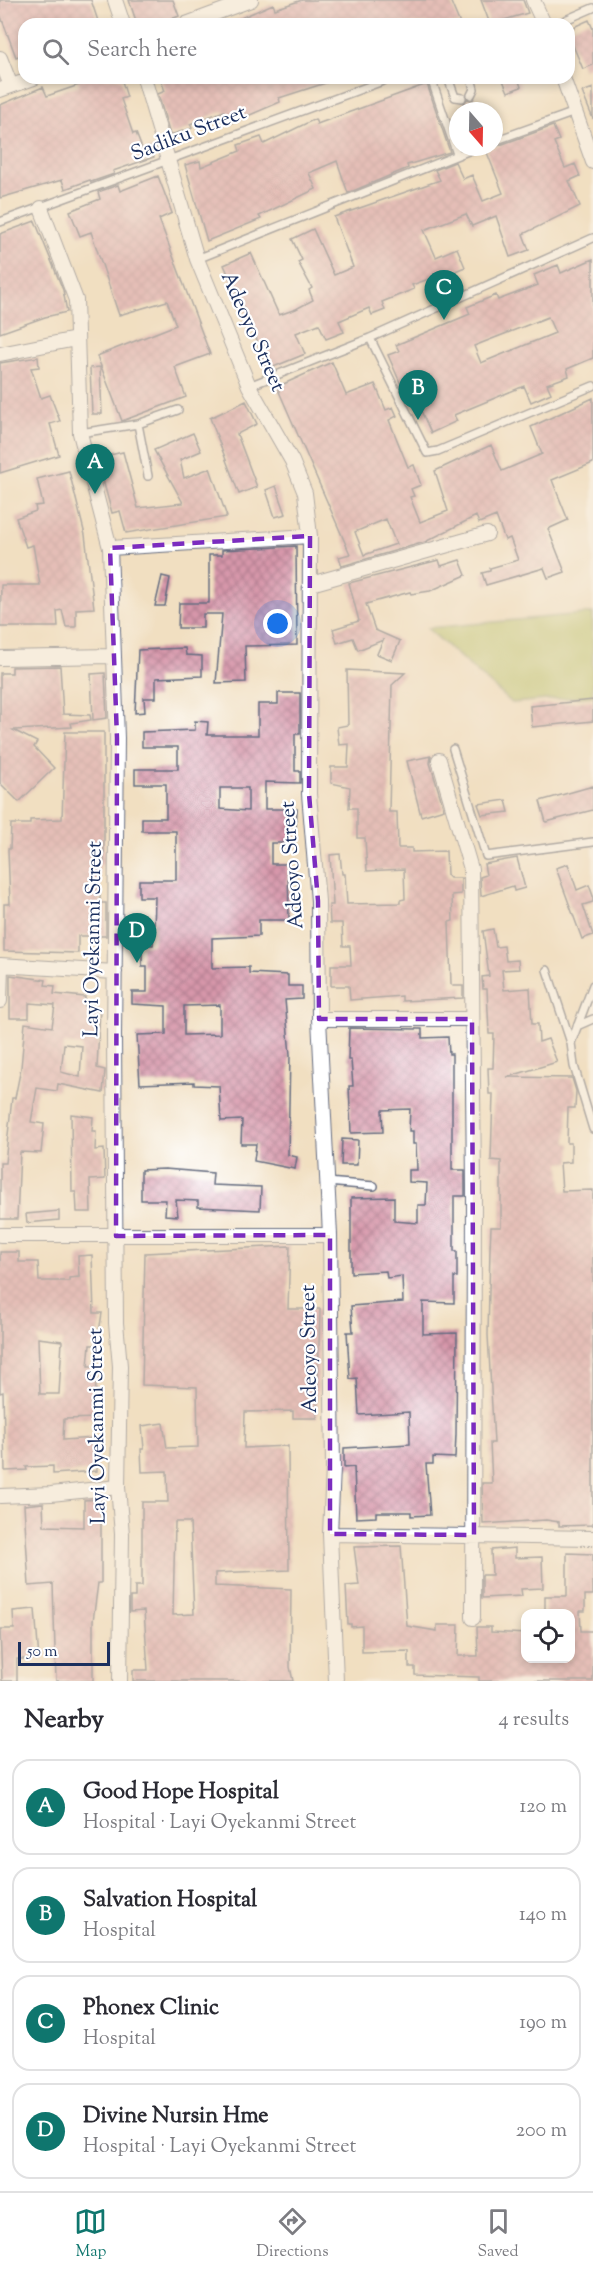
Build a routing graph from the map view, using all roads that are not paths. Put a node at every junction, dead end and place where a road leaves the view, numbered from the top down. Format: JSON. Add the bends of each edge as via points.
{"nodes":[{"id":1,"x":115,"y":0,"type":"edge"},
{"id":2,"x":251,"y":0,"type":"edge"},
{"id":3,"x":533,"y":0,"type":"edge"},
{"id":4,"x":593,"y":8,"type":"edge"},
{"id":5,"x":121,"y":18,"type":"edge"},
{"id":6,"x":202,"y":18,"type":"edge"},
{"id":7,"x":541,"y":18,"type":"edge"},
{"id":8,"x":570,"y":18,"type":"edge"},
{"id":9,"x":0,"y":58,"type":"edge"},
{"id":10,"x":146,"y":84,"type":"edge"},
{"id":11,"x":375,"y":84,"type":"edge"},
{"id":12,"x":434,"y":84,"type":"edge"},
{"id":13,"x":450,"y":84,"type":"edge"},
{"id":14,"x":473,"y":84,"type":"edge"},
{"id":15,"x":565,"y":84,"type":"edge"},
{"id":16,"x":5,"y":88,"type":"edge"},
{"id":17,"x":471,"y":95,"type":"dead end"},
{"id":18,"x":462,"y":98,"type":"dead end"},
{"id":19,"x":576,"y":112,"type":"junction"},
{"id":20,"x":449,"y":130,"type":"edge"},
{"id":21,"x":503,"y":138,"type":"edge"},
{"id":22,"x":452,"y":156,"type":"edge"},
{"id":23,"x":170,"y":160,"type":"junction"},
{"id":24,"x":593,"y":162,"type":"edge"},
{"id":25,"x":41,"y":208,"type":"junction"},
{"id":26,"x":0,"y":222,"type":"edge"},
{"id":27,"x":593,"y":238,"type":"edge"},
{"id":28,"x":197,"y":259,"type":"junction"},
{"id":29,"x":370,"y":338,"type":"junction"},
{"id":30,"x":76,"y":339,"type":"junction"},
{"id":31,"x":0,"y":354,"type":"edge"},
{"id":32,"x":249,"y":386,"type":"junction"},
{"id":33,"x":593,"y":386,"type":"edge"},
{"id":34,"x":178,"y":410,"type":"dead end"},
{"id":35,"x":138,"y":424,"type":"junction"},
{"id":36,"x":80,"y":433,"type":"junction"},
{"id":37,"x":148,"y":476,"type":"dead end"},
{"id":38,"x":487,"y":534,"type":"dead end"},
{"id":39,"x":310,"y":536,"type":"junction"},
{"id":40,"x":110,"y":548,"type":"junction"},
{"id":41,"x":311,"y":584,"type":"junction"},
{"id":42,"x":113,"y":656,"type":"junction"},
{"id":43,"x":0,"y":658,"type":"edge"},
{"id":44,"x":453,"y":749,"type":"dead end"},
{"id":45,"x":439,"y":760,"type":"dead end"},
{"id":46,"x":593,"y":842,"type":"edge"},
{"id":47,"x":1,"y":965,"type":"edge"},
{"id":48,"x":547,"y":970,"type":"dead end"},
{"id":49,"x":115,"y":972,"type":"junction"},
{"id":50,"x":593,"y":986,"type":"edge"},
{"id":51,"x":0,"y":1001,"type":"edge"},
{"id":52,"x":319,"y":1019,"type":"junction"},
{"id":53,"x":472,"y":1019,"type":"junction"},
{"id":54,"x":593,"y":1019,"type":"edge"},
{"id":55,"x":577,"y":1026,"type":"junction"},
{"id":56,"x":571,"y":1043,"type":"junction"},
{"id":57,"x":593,"y":1129,"type":"edge"},
{"id":58,"x":327,"y":1182,"type":"junction"},
{"id":59,"x":374,"y":1186,"type":"dead end"},
{"id":60,"x":0,"y":1235,"type":"edge"},
{"id":61,"x":330,"y":1235,"type":"junction"},
{"id":62,"x":116,"y":1236,"type":"junction"},
{"id":63,"x":118,"y":1486,"type":"junction"},
{"id":64,"x":0,"y":1496,"type":"edge"},
{"id":65,"x":330,"y":1534,"type":"junction"},
{"id":66,"x":474,"y":1534,"type":"junction"},
{"id":67,"x":593,"y":1538,"type":"edge"},
{"id":68,"x":473,"y":1618,"type":"dead end"},
{"id":69,"x":120,"y":1681,"type":"edge"},
{"id":70,"x":336,"y":1681,"type":"edge"}],
"edges":[{"from":1,"to":5,"type":"street"},
{"from":2,"to":6,"type":"street"},
{"from":3,"to":7,"type":"street"},
{"from":4,"to":8,"type":"lane"},
{"from":9,"to":16,"type":"street"},
{"from":10,"to":23,"type":"street","name":"Adeoyo Street"},
{"from":11,"to":23,"type":"lane","name":"Sadiku Street"},
{"from":12,"to":20,"type":"lane"},
{"from":13,"to":18,"type":"lane","via":[[455,97]]},
{"from":14,"to":17,"type":"lane"},
{"from":15,"to":19,"type":"street"},
{"from":19,"to":21,"type":"lane"},
{"from":19,"to":24,"type":"street"},
{"from":22,"to":28,"type":"lane"},
{"from":23,"to":25,"type":"lane","name":"Sadiku Street"},
{"from":23,"to":28,"type":"street","name":"Adeoyo Street"},
{"from":25,"to":26,"type":"lane","name":"Sadiku Street"},
{"from":25,"to":30,"type":"street","name":"Layi Oyekanmi Street","via":[[76,300]]},
{"from":27,"to":29,"type":"lane"},
{"from":28,"to":32,"type":"street","name":"Adeoyo Street"},
{"from":29,"to":32,"type":"lane"},
{"from":29,"to":33,"type":"lane","via":[[427,453]]},
{"from":30,"to":31,"type":"street"},
{"from":30,"to":36,"type":"street","name":"Layi Oyekanmi Street"},
{"from":32,"to":39,"type":"street","name":"Adeoyo Street","via":[[292,461],[305,493]]},
{"from":34,"to":35,"type":"lane"},
{"from":35,"to":36,"type":"lane"},
{"from":35,"to":37,"type":"lane"},
{"from":36,"to":40,"type":"street","name":"Layi Oyekanmi Street"},
{"from":38,"to":41,"type":"street"},
{"from":39,"to":40,"type":"street"},
{"from":39,"to":41,"type":"street","name":"Adeoyo Street"},
{"from":40,"to":42,"type":"street","name":"Layi Oyekanmi Street"},
{"from":41,"to":52,"type":"street","name":"Adeoyo Street","via":[[309,794],[318,901]]},
{"from":42,"to":43,"type":"street"},
{"from":42,"to":49,"type":"street","name":"Layi Oyekanmi Street","via":[[117,738]]},
{"from":44,"to":46,"type":"lane","via":[[486,856]]},
{"from":45,"to":53,"type":"street","via":[[470,858]]},
{"from":47,"to":49,"type":"street"},
{"from":47,"to":51,"type":"street"},
{"from":48,"to":56,"type":"lane"},
{"from":49,"to":62,"type":"street","name":"Layi Oyekanmi Street"},
{"from":50,"to":55,"type":"lane"},
{"from":52,"to":53,"type":"street"},
{"from":52,"to":58,"type":"street","name":"Adeoyo Street"},
{"from":53,"to":66,"type":"street"},
{"from":54,"to":55,"type":"lane"},
{"from":55,"to":56,"type":"lane"},
{"from":56,"to":57,"type":"lane"},
{"from":58,"to":59,"type":"lane"},
{"from":58,"to":61,"type":"street","name":"Adeoyo Street"},
{"from":60,"to":62,"type":"street"},
{"from":61,"to":62,"type":"street"},
{"from":61,"to":65,"type":"street","name":"Adeoyo Street"},
{"from":62,"to":63,"type":"street","name":"Layi Oyekanmi Street"},
{"from":63,"to":64,"type":"street"},
{"from":63,"to":69,"type":"street","name":"Layi Oyekanmi Street","via":[[122,1534]]},
{"from":65,"to":66,"type":"street"},
{"from":65,"to":70,"type":"street","name":"Adeoyo Street"},
{"from":66,"to":67,"type":"street"},
{"from":66,"to":68,"type":"street"}]}
